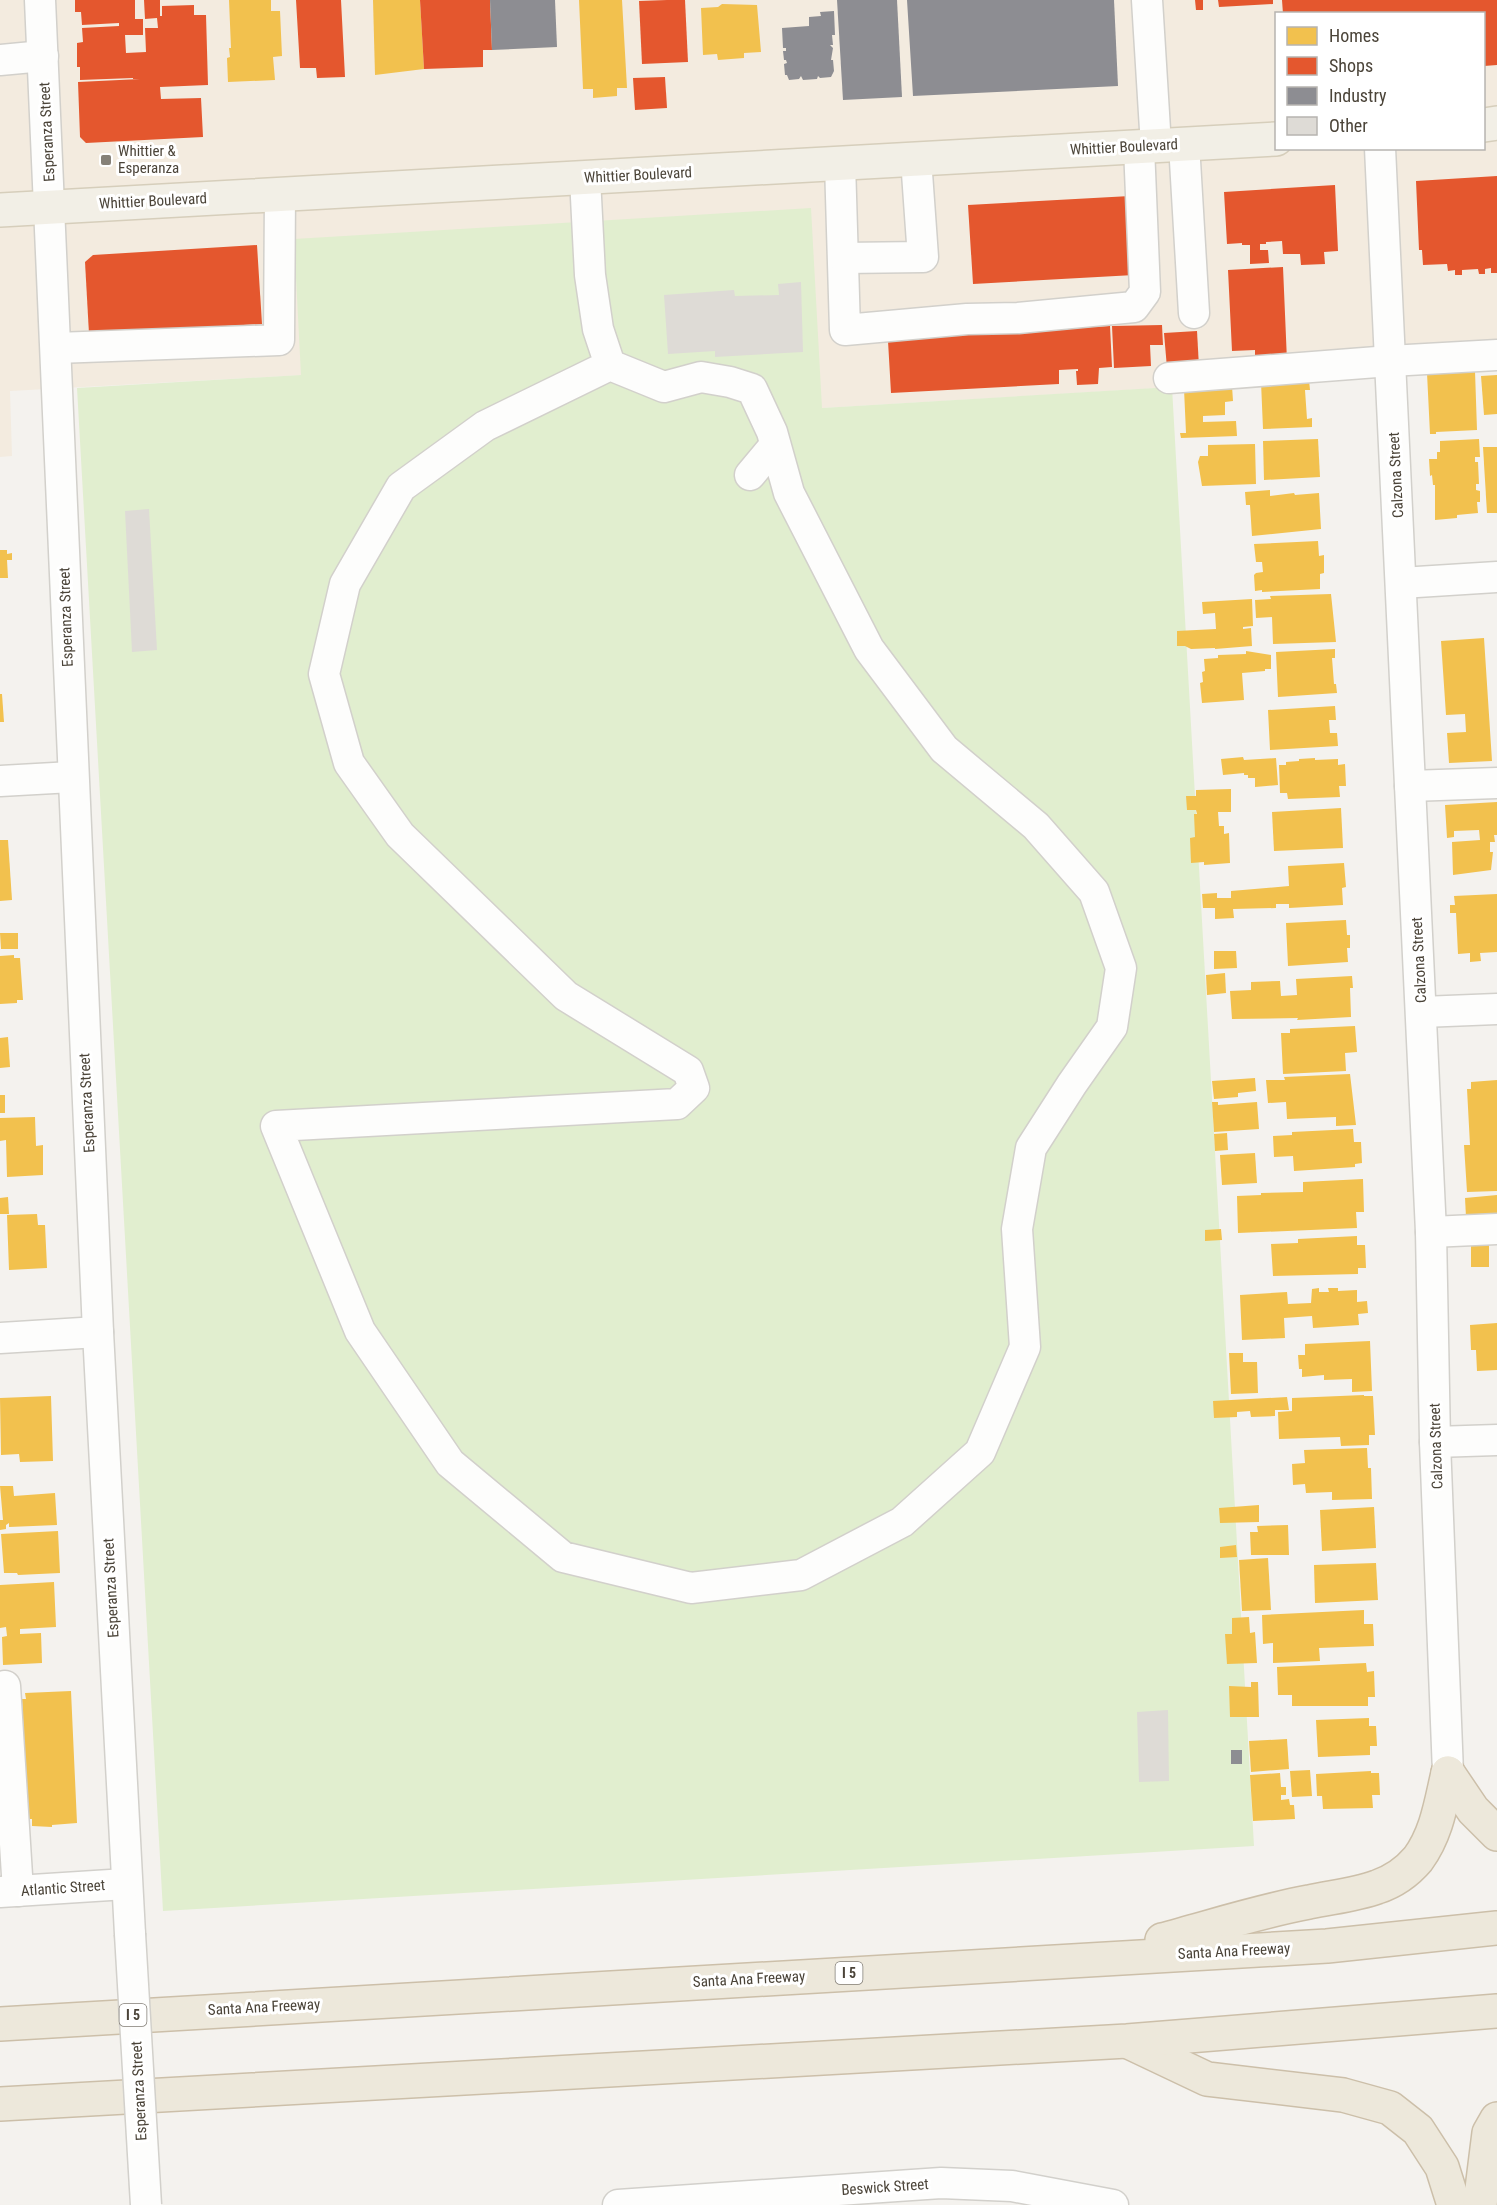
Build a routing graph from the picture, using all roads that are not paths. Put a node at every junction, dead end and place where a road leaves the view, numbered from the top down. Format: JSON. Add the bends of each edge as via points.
{"nodes":[{"id":1,"x":40,"y":0,"type":"edge"},
{"id":2,"x":1147,"y":0,"type":"edge"},
{"id":3,"x":43,"y":56,"type":"junction"},
{"id":4,"x":0,"y":60,"type":"edge"},
{"id":5,"x":1275,"y":139,"type":"edge"},
{"id":6,"x":1160,"y":146,"type":"junction"},
{"id":7,"x":1380,"y":150,"type":"edge"},
{"id":8,"x":916,"y":159,"type":"junction"},
{"id":9,"x":840,"y":163,"type":"junction"},
{"id":10,"x":585,"y":178,"type":"junction"},
{"id":11,"x":280,"y":195,"type":"junction"},
{"id":12,"x":50,"y":207,"type":"junction"},
{"id":13,"x":0,"y":210,"type":"edge"},
{"id":14,"x":844,"y":258,"type":"junction"},
{"id":15,"x":1194,"y":313,"type":"dead end"},
{"id":16,"x":56,"y":348,"type":"junction"},
{"id":17,"x":1497,"y":355,"type":"edge"},
{"id":18,"x":1390,"y":361,"type":"junction"},
{"id":19,"x":610,"y":365,"type":"junction"},
{"id":20,"x":1169,"y":378,"type":"dead end"},
{"id":21,"x":775,"y":445,"type":"junction"},
{"id":22,"x":750,"y":475,"type":"dead end"},
{"id":23,"x":1497,"y":577,"type":"edge"},
{"id":24,"x":1401,"y":583,"type":"junction"},
{"id":25,"x":72,"y":777,"type":"junction"},
{"id":26,"x":0,"y":781,"type":"edge"},
{"id":27,"x":1497,"y":783,"type":"edge"},
{"id":28,"x":1410,"y":786,"type":"junction"},
{"id":29,"x":1497,"y":1009,"type":"edge"},
{"id":30,"x":1422,"y":1012,"type":"junction"},
{"id":31,"x":1497,"y":1229,"type":"edge"},
{"id":32,"x":1431,"y":1232,"type":"junction"},
{"id":33,"x":98,"y":1332,"type":"junction"},
{"id":34,"x":0,"y":1338,"type":"edge"},
{"id":35,"x":1497,"y":1440,"type":"edge"},
{"id":36,"x":1436,"y":1442,"type":"junction"},
{"id":37,"x":5,"y":1686,"type":"dead end"},
{"id":38,"x":1448,"y":1773,"type":"junction"},
{"id":39,"x":1497,"y":1834,"type":"edge"},
{"id":40,"x":126,"y":1884,"type":"junction"},
{"id":41,"x":9,"y":1891,"type":"edge"},
{"id":42,"x":1497,"y":1928,"type":"edge"},
{"id":43,"x":1092,"y":1958,"type":"junction"},
{"id":44,"x":1497,"y":2012,"type":"edge"},
{"id":45,"x":0,"y":2024,"type":"edge"},
{"id":46,"x":1127,"y":2041,"type":"junction"},
{"id":47,"x":0,"y":2104,"type":"edge"},
{"id":48,"x":1497,"y":2119,"type":"edge"},
{"id":49,"x":1012,"y":2195,"type":"edge"},
{"id":50,"x":788,"y":2199,"type":"edge"},
{"id":51,"x":146,"y":2205,"type":"edge"},
{"id":52,"x":618,"y":2205,"type":"edge"},
{"id":53,"x":1113,"y":2205,"type":"edge"},
{"id":54,"x":1454,"y":2205,"type":"edge"},
{"id":55,"x":1480,"y":2205,"type":"edge"}],
"edges":[{"from":1,"to":3,"type":"street","name":"Esperanza Street"},
{"from":2,"to":6,"type":"street"},
{"from":3,"to":4,"type":"street"},
{"from":3,"to":12,"type":"street","name":"Esperanza Street"},
{"from":5,"to":6,"type":"main road","name":"Whittier Boulevard"},
{"from":6,"to":8,"type":"main road","name":"Whittier Boulevard"},
{"from":6,"to":14,"type":"street","via":[[1145,292],[1134,307],[845,330]]},
{"from":6,"to":15,"type":"street"},
{"from":7,"to":18,"type":"street","name":"Calzona Street"},
{"from":8,"to":9,"type":"main road","name":"Whittier Boulevard"},
{"from":8,"to":14,"type":"street","via":[[923,257]]},
{"from":9,"to":10,"type":"main road","name":"Whittier Boulevard"},
{"from":9,"to":14,"type":"street"},
{"from":10,"to":11,"type":"main road","name":"Whittier Boulevard"},
{"from":10,"to":19,"type":"street","via":[[597,329]]},
{"from":11,"to":12,"type":"main road","name":"Whittier Boulevard"},
{"from":11,"to":16,"type":"street","via":[[279,340]]},
{"from":12,"to":13,"type":"main road","name":"Whittier Boulevard"},
{"from":12,"to":16,"type":"street","name":"Esperanza Street"},
{"from":16,"to":25,"type":"street","name":"Esperanza Street"},
{"from":17,"to":18,"type":"street"},
{"from":18,"to":20,"type":"street"},
{"from":18,"to":24,"type":"street","name":"Calzona Street"},
{"from":19,"to":21,"type":"street","via":[[664,387],[701,377],[752,389]]},
{"from":19,"to":21,"type":"street","via":[[485,426],[401,487],[345,584],[324,674],[349,762],[400,835],[566,996],[688,1071],[694,1088],[677,1104],[276,1126],[360,1331],[450,1463],[563,1557],[691,1588],[801,1575],[902,1522],[980,1452],[1026,1347],[1017,1229],[1031,1148],[1112,1027],[1121,968],[1094,892],[1036,826],[944,749],[869,649],[789,493]]},
{"from":21,"to":22,"type":"street"},
{"from":23,"to":24,"type":"street"},
{"from":24,"to":28,"type":"street","name":"Calzona Street"},
{"from":25,"to":26,"type":"street"},
{"from":25,"to":33,"type":"street","name":"Esperanza Street"},
{"from":27,"to":28,"type":"street"},
{"from":28,"to":30,"type":"street","name":"Calzona Street"},
{"from":29,"to":30,"type":"street"},
{"from":30,"to":32,"type":"street","name":"Calzona Street"},
{"from":31,"to":32,"type":"street"},
{"from":32,"to":36,"type":"street","name":"Calzona Street"},
{"from":33,"to":34,"type":"street"},
{"from":33,"to":40,"type":"street","name":"Esperanza Street"},
{"from":35,"to":36,"type":"street"},
{"from":36,"to":38,"type":"street","name":"Calzona Street"},
{"from":37,"to":41,"type":"street"},
{"from":38,"to":39,"type":"highway","via":[[1473,1810]]},
{"from":38,"to":43,"type":"highway","via":[[1430,1840],[1417,1860],[1378,1887]]},
{"from":40,"to":41,"type":"street","name":"Atlantic Street"},
{"from":40,"to":51,"type":"street","name":"Esperanza Street","bridge":true},
{"from":42,"to":43,"type":"highway","name":"Santa Ana Freeway","number":"I 5","via":[[1327,1946]]},
{"from":43,"to":45,"type":"highway","name":"Santa Ana Freeway","number":"I 5"},
{"from":44,"to":46,"type":"highway"},
{"from":46,"to":47,"type":"highway"},
{"from":46,"to":54,"type":"highway","via":[[1207,2079],[1343,2095],[1390,2108],[1418,2130],[1442,2167]]},
{"from":48,"to":55,"type":"highway","via":[[1489,2133]]},
{"from":49,"to":50,"type":"street","name":"Beswick Street","via":[[941,2182]]},
{"from":49,"to":53,"type":"street","name":"Beswick Street"},
{"from":50,"to":52,"type":"street","name":"Beswick Street"}]}
